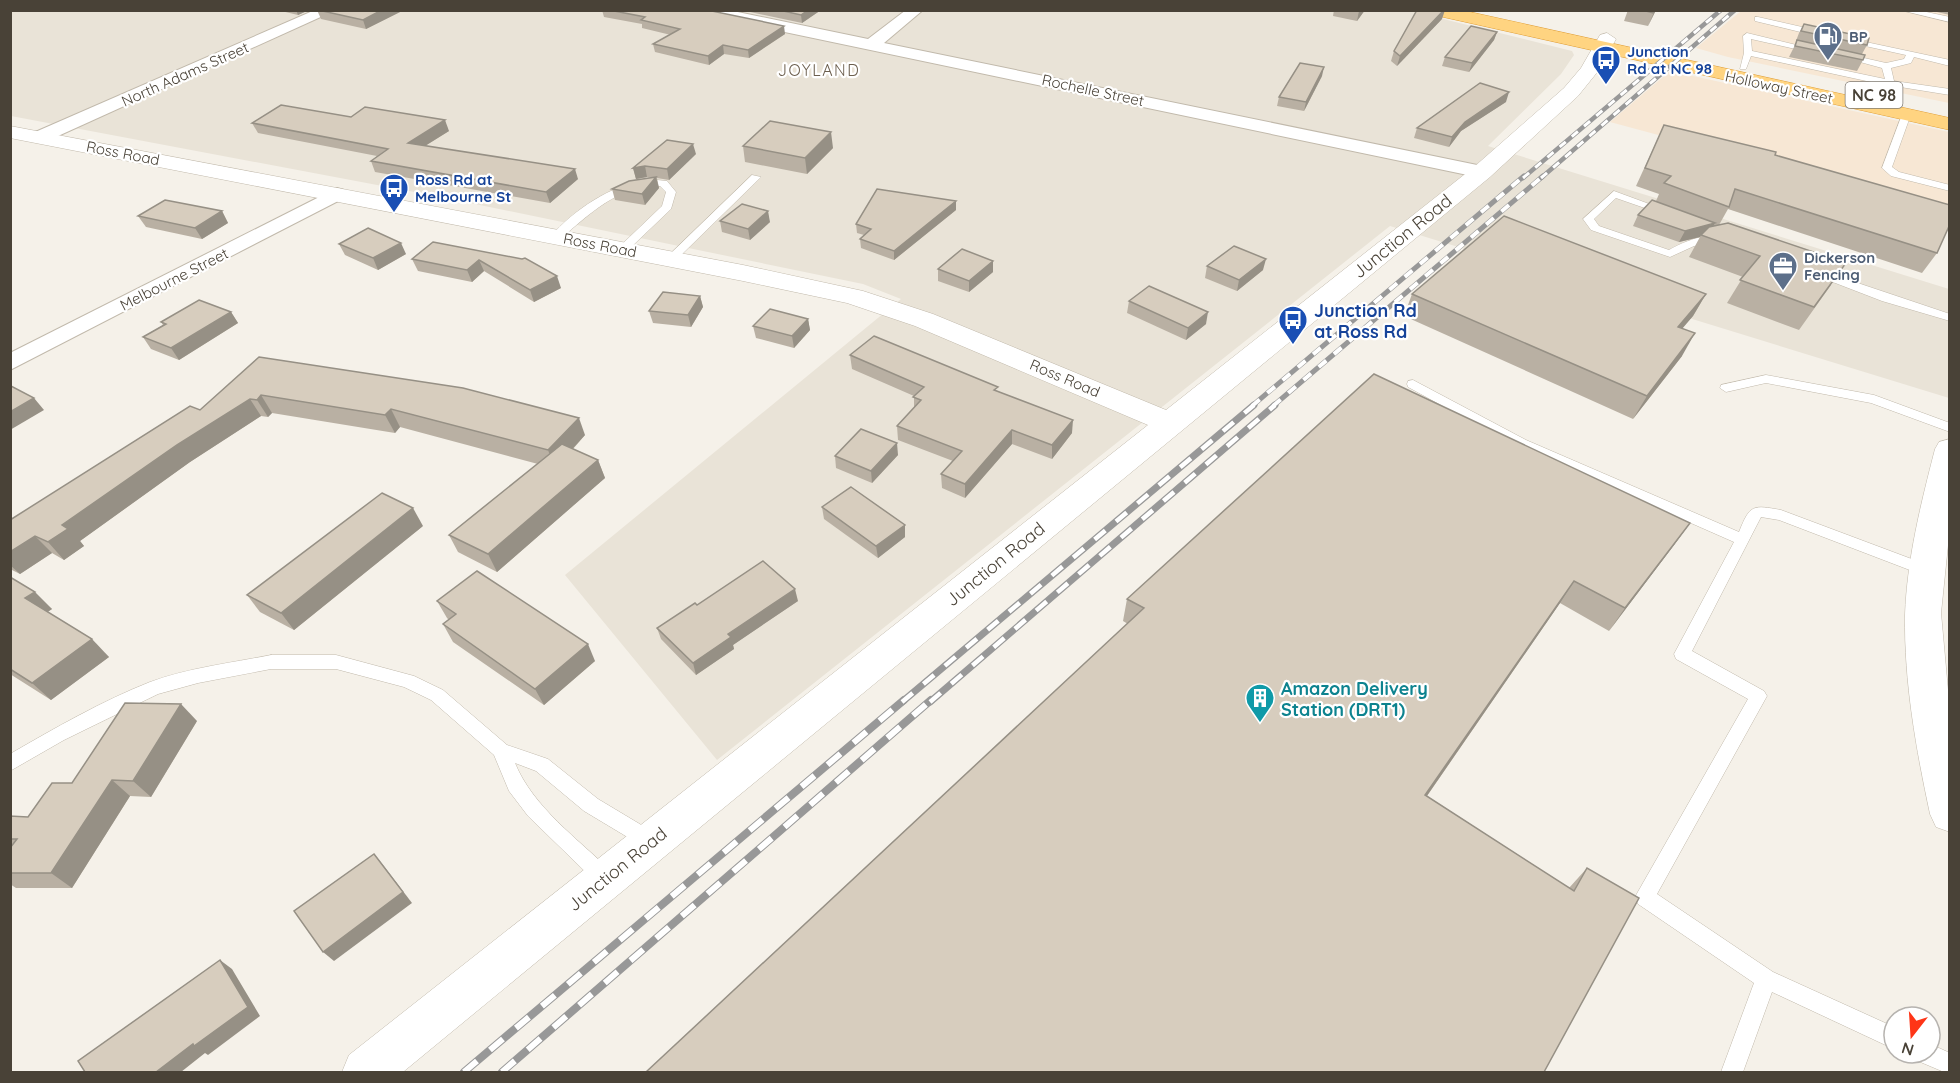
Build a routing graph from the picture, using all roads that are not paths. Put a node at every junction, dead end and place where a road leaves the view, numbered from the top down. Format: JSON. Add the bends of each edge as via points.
{"nodes":[{"id":1,"x":329,"y":10,"type":"edge"},
{"id":2,"x":703,"y":10,"type":"edge"},
{"id":3,"x":916,"y":10,"type":"edge"},
{"id":4,"x":1434,"y":10,"type":"edge"},
{"id":5,"x":1473,"y":10,"type":"edge"},
{"id":6,"x":1768,"y":10,"type":"edge"},
{"id":7,"x":1904,"y":10,"type":"edge"},
{"id":8,"x":1950,"y":20,"type":"edge"},
{"id":9,"x":1751,"y":26,"type":"junction"},
{"id":10,"x":872,"y":44,"type":"junction"},
{"id":11,"x":1604,"y":44,"type":"junction"},
{"id":12,"x":1911,"y":54,"type":"junction"},
{"id":13,"x":1746,"y":60,"type":"junction"},
{"id":14,"x":1950,"y":63,"type":"edge"},
{"id":15,"x":1886,"y":66,"type":"junction"},
{"id":16,"x":1889,"y":91,"type":"junction"},
{"id":17,"x":1950,"y":92,"type":"edge"},
{"id":18,"x":1950,"y":111,"type":"edge"},
{"id":19,"x":1906,"y":114,"type":"junction"},
{"id":20,"x":1950,"y":124,"type":"edge"},
{"id":21,"x":10,"y":132,"type":"edge"},
{"id":22,"x":40,"y":137,"type":"junction"},
{"id":23,"x":1482,"y":172,"type":"junction"},
{"id":24,"x":756,"y":177,"type":"dead end"},
{"id":25,"x":1950,"y":188,"type":"edge"},
{"id":26,"x":337,"y":194,"type":"junction"},
{"id":27,"x":1682,"y":217,"type":"edge"},
{"id":28,"x":1712,"y":229,"type":"edge"},
{"id":29,"x":556,"y":237,"type":"junction"},
{"id":30,"x":623,"y":249,"type":"junction"},
{"id":31,"x":671,"y":259,"type":"junction"},
{"id":32,"x":1804,"y":267,"type":"edge"},
{"id":33,"x":1950,"y":318,"type":"edge"},
{"id":34,"x":10,"y":363,"type":"edge"},
{"id":35,"x":1413,"y":384,"type":"dead end"},
{"id":36,"x":1726,"y":387,"type":"dead end"},
{"id":37,"x":1170,"y":423,"type":"junction"},
{"id":38,"x":1950,"y":428,"type":"edge"},
{"id":39,"x":1950,"y":449,"type":"edge"},
{"id":40,"x":1743,"y":540,"type":"junction"},
{"id":41,"x":1928,"y":571,"type":"junction"},
{"id":42,"x":501,"y":750,"type":"junction"},
{"id":43,"x":10,"y":763,"type":"edge"},
{"id":44,"x":1950,"y":814,"type":"edge"},
{"id":45,"x":651,"y":841,"type":"junction"},
{"id":46,"x":605,"y":878,"type":"junction"},
{"id":47,"x":1766,"y":979,"type":"junction"},
{"id":48,"x":1882,"y":1032,"type":"edge"},
{"id":49,"x":366,"y":1072,"type":"edge"},
{"id":50,"x":1732,"y":1072,"type":"edge"}],
"edges":[{"from":1,"to":22,"type":"street","name":"North Adams Street"},
{"from":2,"to":10,"type":"street","name":"Rochelle Street"},
{"from":3,"to":10,"type":"street"},
{"from":4,"to":11,"type":"highway","name":"Holloway Street","number":"NC 98"},
{"from":5,"to":11,"type":"highway","name":"Holloway Street","number":"NC 98"},
{"from":6,"to":9,"type":"lane"},
{"from":7,"to":8,"type":"lane"},
{"from":9,"to":12,"type":"lane"},
{"from":9,"to":13,"type":"lane"},
{"from":9,"to":15,"type":"lane"},
{"from":10,"to":23,"type":"street","name":"Rochelle Street"},
{"from":11,"to":13,"type":"highway","name":"Holloway Street","number":"NC 98"},
{"from":11,"to":19,"type":"highway","name":"Holloway Street","number":"NC 98"},
{"from":11,"to":23,"type":"street","name":"Junction Road","via":[[1571,92]]},
{"from":12,"to":14,"type":"lane"},
{"from":12,"to":15,"type":"lane","via":[[1908,61]]},
{"from":13,"to":16,"type":"highway","name":"Holloway Street","number":"NC 98"},
{"from":15,"to":16,"type":"lane"},
{"from":16,"to":17,"type":"lane"},
{"from":16,"to":18,"type":"highway","name":"Holloway Street","number":"NC 98"},
{"from":19,"to":20,"type":"highway","name":"Holloway Street","number":"NC 98"},
{"from":19,"to":25,"type":"lane","via":[[1887,168],[1895,174]]},
{"from":21,"to":22,"type":"street","name":"Ross Road"},
{"from":22,"to":26,"type":"street","name":"Ross Road"},
{"from":23,"to":37,"type":"street","name":"Junction Road"},
{"from":24,"to":31,"type":"lane"},
{"from":26,"to":29,"type":"street","name":"Ross Road"},
{"from":26,"to":34,"type":"street","name":"Melbourne Street"},
{"from":27,"to":28,"type":"lane","via":[[1614,194],[1588,219],[1595,228],[1670,254],[1691,243],[1726,238]]},
{"from":29,"to":30,"type":"street","name":"Ross Road"},
{"from":29,"to":30,"type":"lane","via":[[601,200],[626,186],[650,181],[663,183],[671,192],[668,207]]},
{"from":30,"to":31,"type":"street","name":"Ross Road"},
{"from":31,"to":37,"type":"street","name":"Ross Road","via":[[854,297],[914,317]]},
{"from":32,"to":33,"type":"lane"},
{"from":35,"to":40,"type":"lane","via":[[1521,443]]},
{"from":36,"to":38,"type":"lane","via":[[1766,379],[1874,399]]},
{"from":37,"to":45,"type":"street","name":"Junction Road"},
{"from":39,"to":41,"type":"street"},
{"from":40,"to":41,"type":"lane","via":[[1758,511],[1781,515]]},
{"from":40,"to":47,"type":"lane","via":[[1682,654],[1758,696],[1645,897]]},
{"from":41,"to":44,"type":"street","via":[[1923,614],[1927,666]]},
{"from":42,"to":43,"type":"lane","via":[[437,695],[408,681],[336,662],[305,661],[234,668],[154,688]]},
{"from":42,"to":45,"type":"lane","via":[[542,765],[591,805]]},
{"from":42,"to":46,"type":"lane","via":[[515,785],[535,810]]},
{"from":45,"to":46,"type":"street","name":"Junction Road"},
{"from":46,"to":49,"type":"street","name":"Junction Road"},
{"from":47,"to":48,"type":"lane"},
{"from":47,"to":50,"type":"lane"}]}
